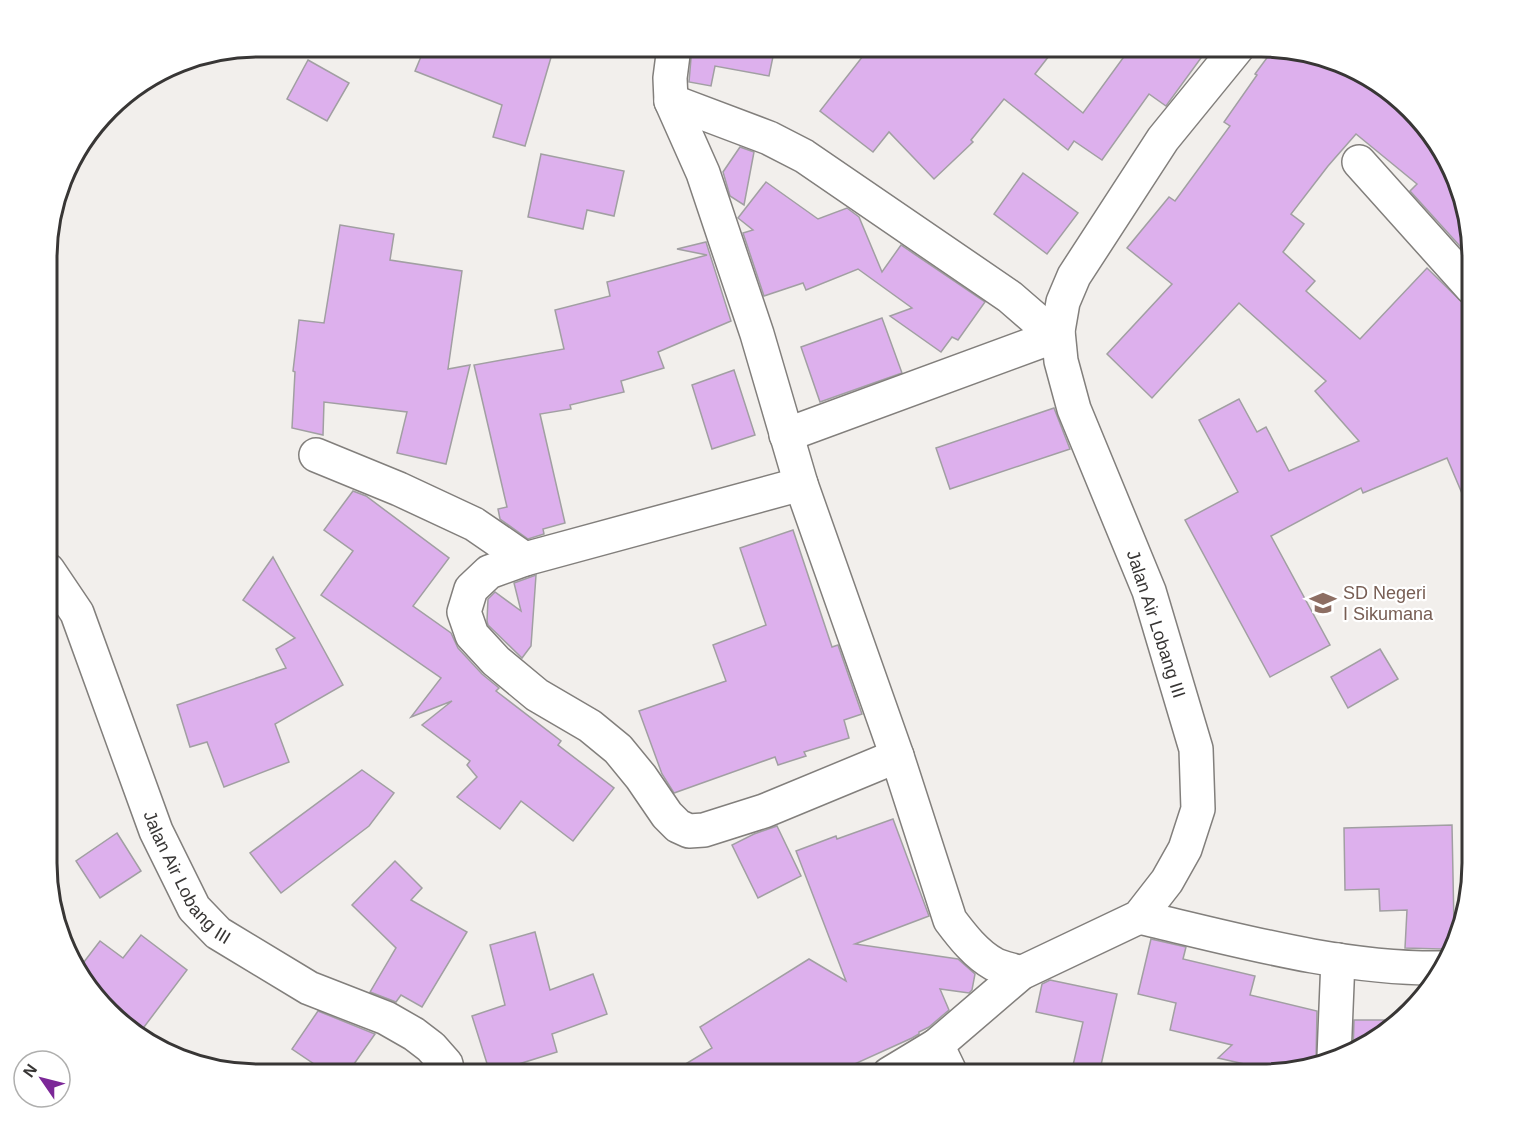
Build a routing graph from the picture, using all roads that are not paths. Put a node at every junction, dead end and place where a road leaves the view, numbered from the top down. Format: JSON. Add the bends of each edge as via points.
{"nodes":[{"id":1,"x":673,"y":57,"type":"edge"},
{"id":2,"x":1230,"y":57,"type":"edge"},
{"id":3,"x":671,"y":101,"type":"junction"},
{"id":4,"x":1359,"y":162,"type":"dead end"},
{"id":5,"x":1462,"y":277,"type":"edge"},
{"id":6,"x":1056,"y":333,"type":"junction"},
{"id":7,"x":786,"y":435,"type":"junction"},
{"id":8,"x":316,"y":455,"type":"dead end"},
{"id":9,"x":801,"y":484,"type":"junction"},
{"id":10,"x":525,"y":559,"type":"junction"},
{"id":11,"x":57,"y":583,"type":"edge"},
{"id":12,"x":897,"y":756,"type":"junction"},
{"id":13,"x":1139,"y":917,"type":"junction"},
{"id":14,"x":1338,"y":960,"type":"junction"},
{"id":15,"x":1432,"y":968,"type":"edge"},
{"id":16,"x":1022,"y":973,"type":"junction"},
{"id":17,"x":937,"y":1045,"type":"junction"},
{"id":18,"x":1334,"y":1049,"type":"edge"},
{"id":19,"x":446,"y":1064,"type":"edge"},
{"id":20,"x":906,"y":1064,"type":"edge"},
{"id":21,"x":946,"y":1064,"type":"edge"}],
"edges":[{"from":1,"to":3,"type":"street"},
{"from":2,"to":6,"type":"street","name":"Jalan Air Lobang III","via":[[1164,139],[1074,276]]},
{"from":3,"to":6,"type":"street","via":[[769,138],[804,156],[1010,297]]},
{"from":3,"to":7,"type":"street","via":[[703,173]]},
{"from":4,"to":5,"type":"street"},
{"from":6,"to":7,"type":"street"},
{"from":6,"to":13,"type":"street","name":"Jalan Air Lobang III","via":[[1074,410],[1149,591],[1196,749],[1198,809],[1185,849],[1167,881]]},
{"from":7,"to":9,"type":"street"},
{"from":8,"to":10,"type":"street","via":[[474,524]]},
{"from":9,"to":10,"type":"street"},
{"from":9,"to":12,"type":"street"},
{"from":10,"to":12,"type":"street","via":[[489,572],[471,589],[464,612],[471,635],[537,694],[590,726],[618,749],[678,826],[689,831],[714,827],[764,811]]},
{"from":11,"to":19,"type":"street","name":"Jalan Air Lobang III","via":[[77,613],[156,831],[194,908],[218,933],[309,988],[386,1018],[414,1034]]},
{"from":12,"to":16,"type":"street","via":[[950,920],[980,954],[994,964]]},
{"from":13,"to":14,"type":"street"},
{"from":13,"to":16,"type":"street","name":"Jalan Air Lobang III"},
{"from":14,"to":15,"type":"street"},
{"from":14,"to":18,"type":"street"},
{"from":16,"to":17,"type":"street","name":"Jalan Air Lobang III"},
{"from":17,"to":20,"type":"street","name":"Jalan Air Lobang III"},
{"from":17,"to":21,"type":"street"}]}
